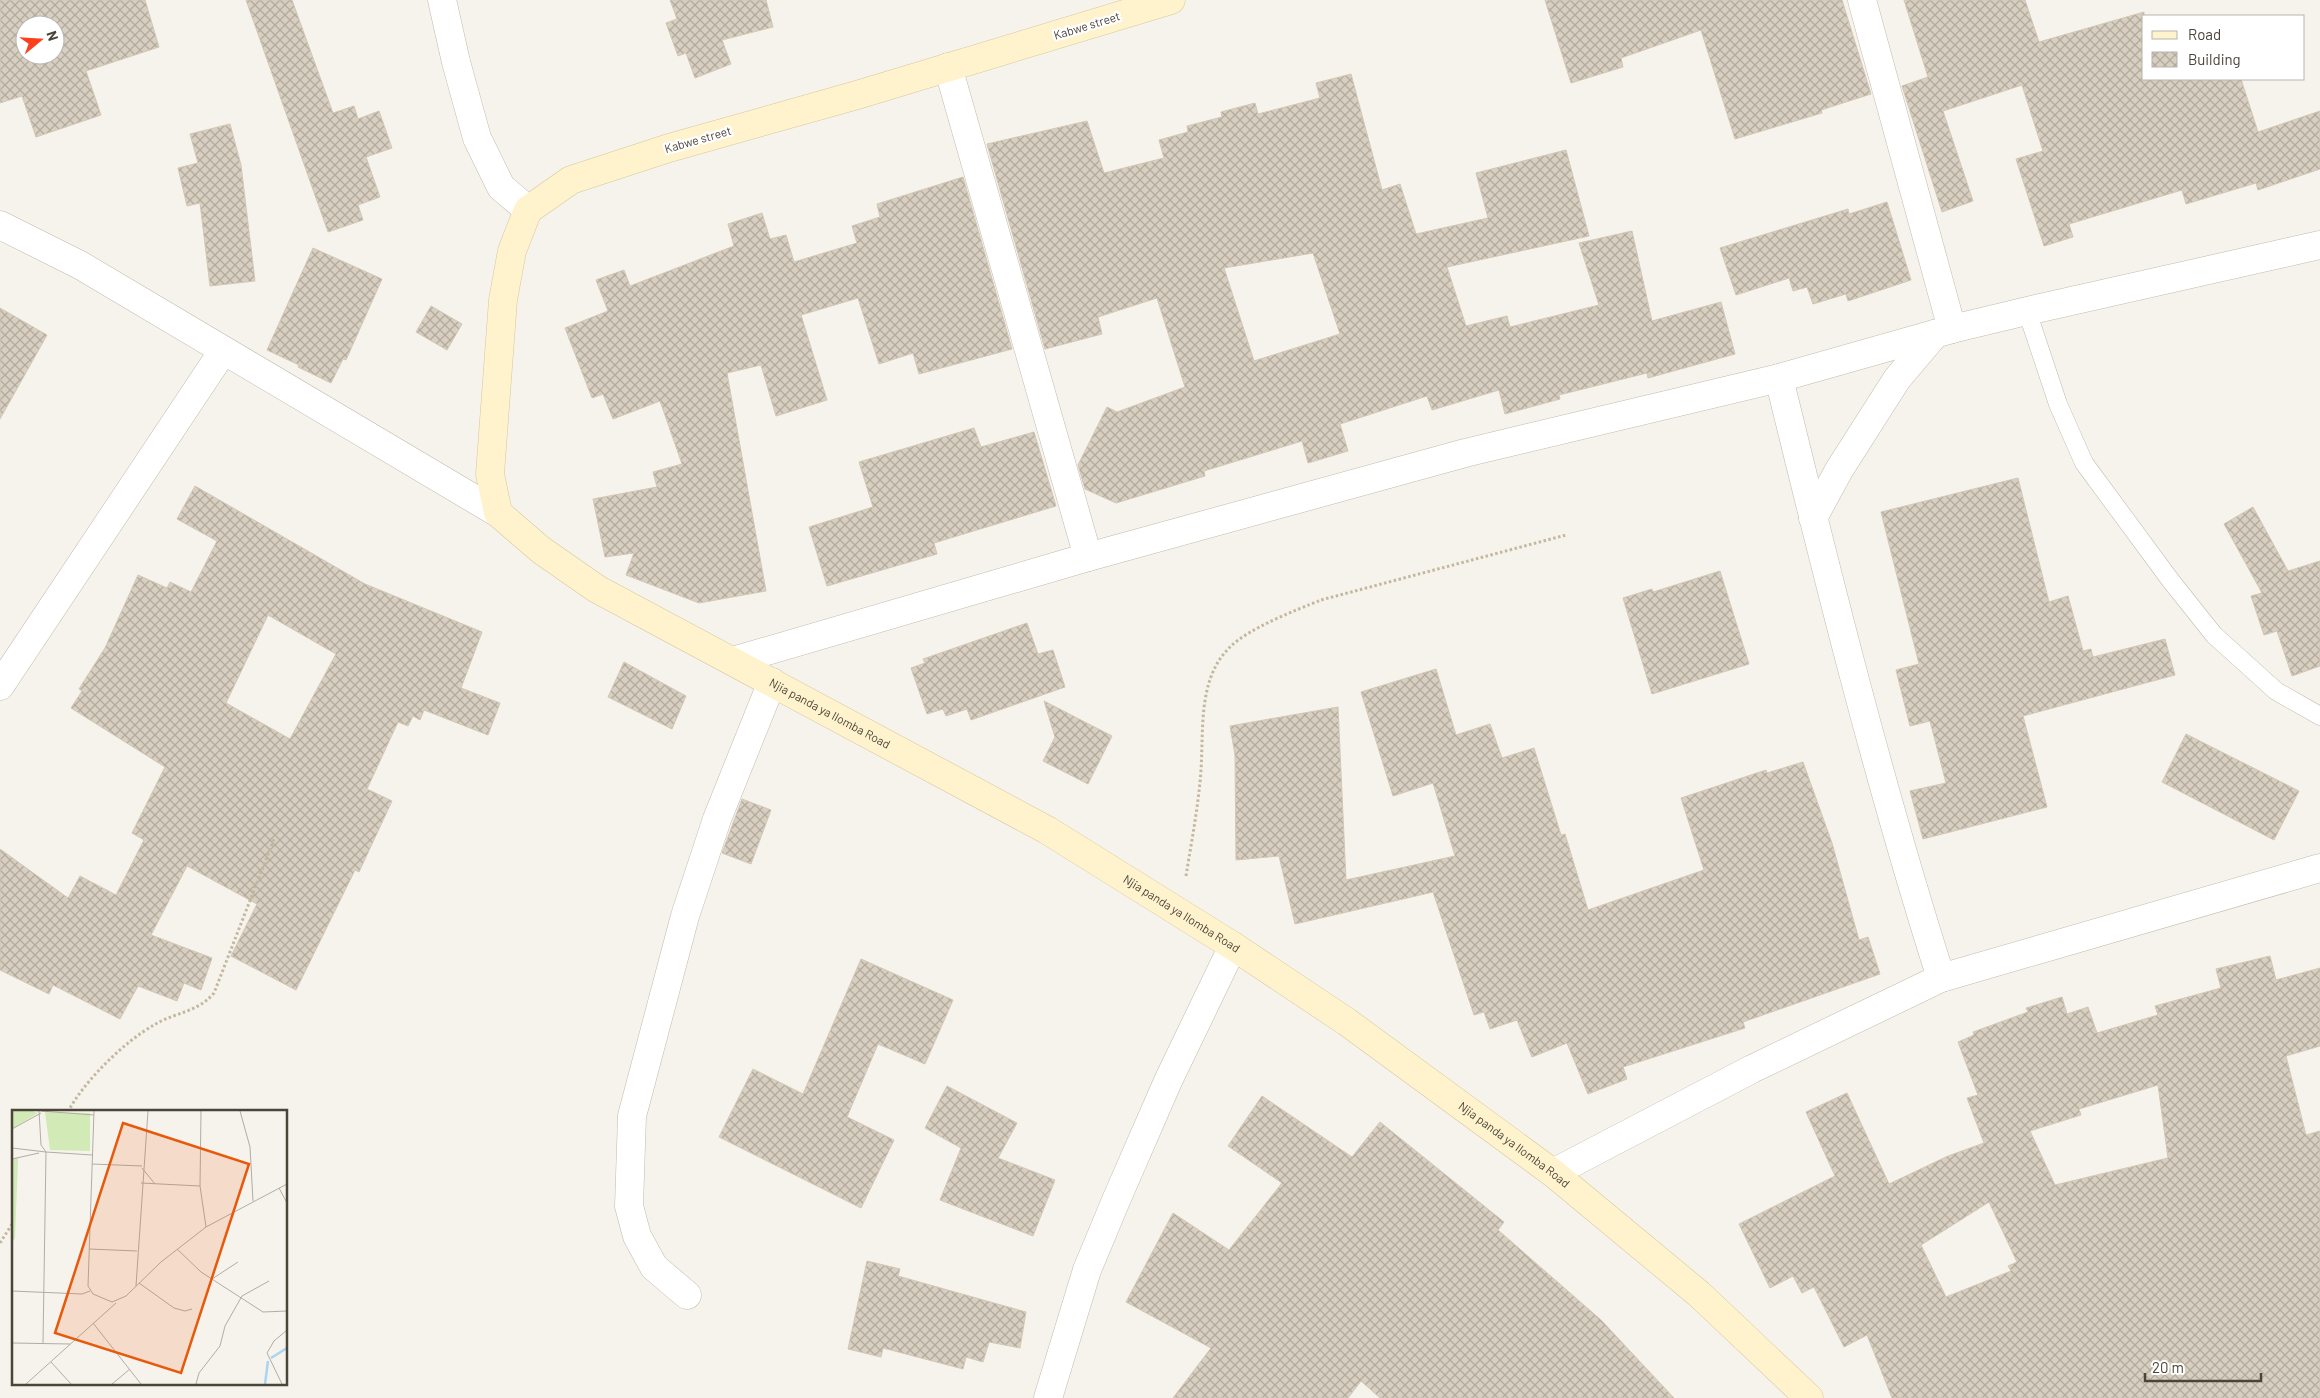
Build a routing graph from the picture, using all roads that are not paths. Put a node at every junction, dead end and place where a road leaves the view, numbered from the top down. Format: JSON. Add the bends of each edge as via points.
{"nodes":[{"id":1,"x":442,"y":0,"type":"edge"},
{"id":2,"x":1171,"y":0,"type":"edge"},
{"id":3,"x":1862,"y":0,"type":"edge"},
{"id":4,"x":948,"y":67,"type":"junction"},
{"id":5,"x":528,"y":210,"type":"junction"},
{"id":6,"x":0,"y":225,"type":"edge"},
{"id":7,"x":2320,"y":245,"type":"edge"},
{"id":8,"x":2027,"y":311,"type":"junction"},
{"id":9,"x":1944,"y":332,"type":"junction"},
{"id":10,"x":223,"y":351,"type":"junction"},
{"id":11,"x":1779,"y":378,"type":"junction"},
{"id":12,"x":498,"y":513,"type":"junction"},
{"id":13,"x":1813,"y":518,"type":"junction"},
{"id":14,"x":1088,"y":556,"type":"junction"},
{"id":15,"x":733,"y":661,"type":"junction"},
{"id":16,"x":772,"y":682,"type":"junction"},
{"id":17,"x":0,"y":686,"type":"edge"},
{"id":18,"x":2320,"y":716,"type":"edge"},
{"id":19,"x":2320,"y":868,"type":"edge"},
{"id":20,"x":1233,"y":946,"type":"junction"},
{"id":21,"x":1941,"y":978,"type":"junction"},
{"id":22,"x":1553,"y":1173,"type":"junction"},
{"id":23,"x":687,"y":1295,"type":"dead end"},
{"id":24,"x":1048,"y":1398,"type":"edge"},
{"id":25,"x":1809,"y":1398,"type":"edge"}],
"edges":[{"from":1,"to":5,"type":"street","via":[[477,138],[501,187]]},
{"from":2,"to":4,"type":"main road","name":"Kabwe street"},
{"from":3,"to":9,"type":"street"},
{"from":4,"to":5,"type":"main road","name":"Kabwe street","via":[[669,148],[571,180]]},
{"from":4,"to":14,"type":"street"},
{"from":5,"to":12,"type":"main road","via":[[512,251],[504,300],[490,474]]},
{"from":6,"to":10,"type":"street","via":[[80,265]]},
{"from":7,"to":8,"type":"street"},
{"from":8,"to":9,"type":"street"},
{"from":8,"to":18,"type":"lane","via":[[2058,404],[2084,463],[2214,635],[2276,691]]},
{"from":9,"to":11,"type":"street"},
{"from":9,"to":13,"type":"street","via":[[1897,379],[1839,470]]},
{"from":10,"to":12,"type":"street"},
{"from":10,"to":17,"type":"street"},
{"from":11,"to":13,"type":"street"},
{"from":11,"to":14,"type":"street","via":[[1465,453]]},
{"from":12,"to":15,"type":"main road","name":"Njia panda ya Ilomba Road","via":[[541,550],[597,589]]},
{"from":13,"to":21,"type":"street","via":[[1904,862]]},
{"from":14,"to":15,"type":"street"},
{"from":15,"to":16,"type":"main road","name":"Njia panda ya Ilomba Road"},
{"from":16,"to":20,"type":"main road","name":"Njia panda ya Ilomba Road","via":[[1047,830]]},
{"from":16,"to":23,"type":"street","via":[[714,828],[686,916],[632,1116],[629,1206],[638,1236],[654,1268]]},
{"from":19,"to":21,"type":"street"},
{"from":20,"to":22,"type":"main road","name":"Njia panda ya Ilomba Road","via":[[1347,1022]]},
{"from":20,"to":24,"type":"street","via":[[1168,1081],[1087,1270]]},
{"from":21,"to":22,"type":"street","via":[[1752,1069]]},
{"from":22,"to":25,"type":"main road","name":"Njia panda ya Ilomba Road","via":[[1699,1294]]}]}
